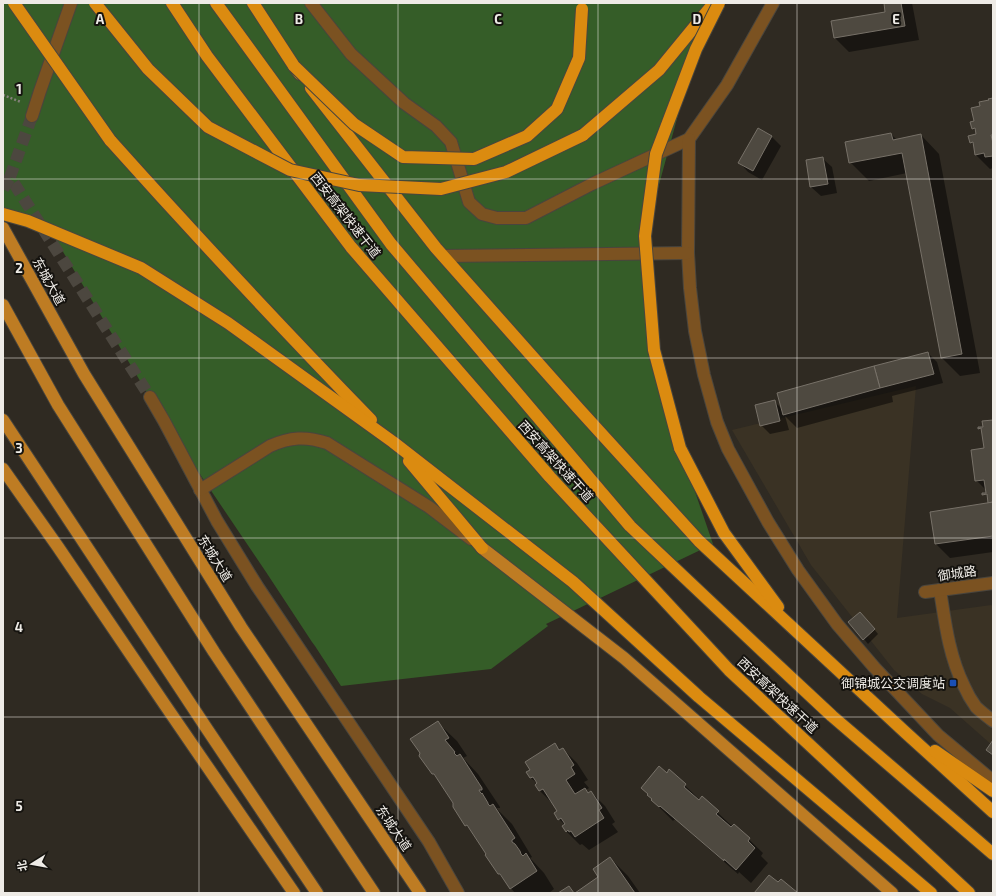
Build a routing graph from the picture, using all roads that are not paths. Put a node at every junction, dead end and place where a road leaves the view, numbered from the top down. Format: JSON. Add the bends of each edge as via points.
{"nodes":[{"id":1,"x":14,"y":3,"type":"edge"},
{"id":2,"x":71,"y":3,"type":"edge"},
{"id":3,"x":95,"y":3,"type":"edge"},
{"id":4,"x":172,"y":3,"type":"edge"},
{"id":5,"x":216,"y":3,"type":"edge"},
{"id":6,"x":253,"y":3,"type":"edge"},
{"id":7,"x":311,"y":3,"type":"edge"},
{"id":8,"x":714,"y":3,"type":"edge"},
{"id":9,"x":719,"y":3,"type":"edge"},
{"id":10,"x":773,"y":3,"type":"edge"},
{"id":11,"x":582,"y":6,"type":"edge"},
{"id":12,"x":294,"y":66,"type":"junction"},
{"id":13,"x":32,"y":116,"type":"tunnel mouth"},
{"id":14,"x":689,"y":139,"type":"junction"},
{"id":15,"x":3,"y":214,"type":"edge"},
{"id":16,"x":3,"y":228,"type":"edge"},
{"id":17,"x":688,"y":253,"type":"junction"},
{"id":18,"x":443,"y":256,"type":"junction"},
{"id":19,"x":3,"y":305,"type":"edge"},
{"id":20,"x":150,"y":397,"type":"tunnel mouth"},
{"id":21,"x":3,"y":420,"type":"edge"},
{"id":22,"x":393,"y":442,"type":"junction"},
{"id":23,"x":3,"y":469,"type":"edge"},
{"id":24,"x":200,"y":490,"type":"junction"},
{"id":25,"x":482,"y":548,"type":"junction"},
{"id":26,"x":993,"y":583,"type":"edge"},
{"id":27,"x":940,"y":590,"type":"junction"},
{"id":28,"x":925,"y":592,"type":"dead end"},
{"id":29,"x":795,"y":630,"type":"junction"},
{"id":30,"x":993,"y":720,"type":"edge"},
{"id":31,"x":898,"y":726,"type":"junction"},
{"id":32,"x":993,"y":781,"type":"edge"},
{"id":33,"x":993,"y":791,"type":"edge"},
{"id":34,"x":993,"y":812,"type":"edge"},
{"id":35,"x":993,"y":854,"type":"edge"},
{"id":36,"x":418,"y":889,"type":"edge"},
{"id":37,"x":294,"y":893,"type":"edge"},
{"id":38,"x":317,"y":893,"type":"edge"},
{"id":39,"x":374,"y":893,"type":"edge"},
{"id":40,"x":458,"y":893,"type":"edge"},
{"id":41,"x":892,"y":893,"type":"edge"},
{"id":42,"x":931,"y":893,"type":"edge"},
{"id":43,"x":969,"y":893,"type":"edge"}],
"edges":[{"from":1,"to":22,"type":"highway","bridge":true,"via":[[110,140]]},
{"from":2,"to":13,"type":"street"},
{"from":3,"to":8,"type":"highway","bridge":true,"via":[[148,69],[208,127],[290,170],[359,185],[441,189],[506,172],[583,135],[659,70]]},
{"from":4,"to":43,"type":"highway","name":"西安高架快速干道","via":[[207,56],[351,247],[550,477],[730,670]]},
{"from":5,"to":35,"type":"highway","name":"西安高架快速干道","via":[[391,244],[630,526],[838,721]]},
{"from":6,"to":12,"type":"highway"},
{"from":7,"to":14,"type":"street","via":[[351,54],[404,103],[436,126],[451,142],[469,202],[482,214],[496,218],[526,218]]},
{"from":9,"to":29,"type":"highway","bridge":true,"via":[[696,49],[656,154],[645,236],[654,350],[680,448],[724,533]]},
{"from":10,"to":14,"type":"street","via":[[727,85]]},
{"from":11,"to":12,"type":"highway","bridge":true,"via":[[579,58],[557,109],[527,136],[474,159],[403,157],[354,124]]},
{"from":12,"to":18,"type":"highway","bridge":true},
{"from":14,"to":17,"type":"street"},
{"from":15,"to":22,"type":"highway","via":[[28,221],[141,268],[228,323]]},
{"from":16,"to":36,"type":"main road","name":"东城大道","via":[[84,374],[237,620]]},
{"from":17,"to":18,"type":"street"},
{"from":17,"to":32,"type":"street","via":[[695,330],[717,422],[728,449],[768,522],[828,612],[870,662],[938,735]]},
{"from":18,"to":29,"type":"highway","via":[[699,541]]},
{"from":19,"to":39,"type":"main road","via":[[58,405],[210,646]]},
{"from":20,"to":24,"type":"street"},
{"from":21,"to":38,"type":"main road"},
{"from":22,"to":25,"type":"highway"},
{"from":22,"to":42,"type":"highway","via":[[573,582],[699,697]]},
{"from":23,"to":37,"type":"main road"},
{"from":24,"to":25,"type":"street","via":[[279,442],[300,438],[318,440],[327,443],[429,507]]},
{"from":24,"to":40,"type":"street","via":[[257,586],[429,842]]},
{"from":25,"to":41,"type":"main road","via":[[624,658]]},
{"from":26,"to":27,"type":"street","name":"御城路"},
{"from":27,"to":28,"type":"street","name":"御城路"},
{"from":27,"to":30,"type":"street","via":[[954,664],[968,695],[976,706]]},
{"from":29,"to":31,"type":"highway"},
{"from":31,"to":33,"type":"highway"},
{"from":31,"to":34,"type":"highway"}]}
